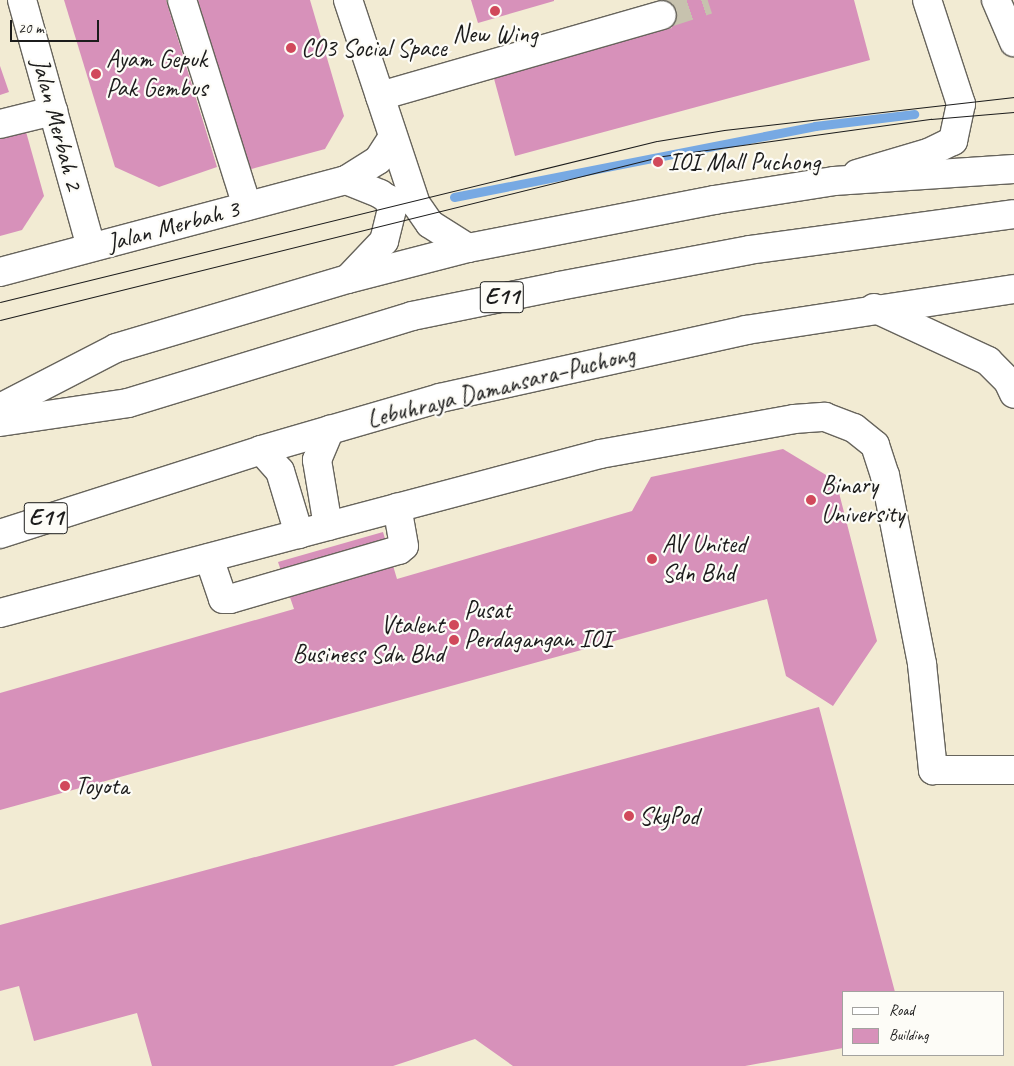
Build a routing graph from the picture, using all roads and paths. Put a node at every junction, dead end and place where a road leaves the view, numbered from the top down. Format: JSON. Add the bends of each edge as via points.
{"nodes":[{"id":1,"x":22,"y":0,"type":"edge"},
{"id":2,"x":182,"y":0,"type":"edge"},
{"id":3,"x":348,"y":0,"type":"edge"},
{"id":4,"x":927,"y":0,"type":"edge"},
{"id":5,"x":996,"y":0,"type":"edge"},
{"id":6,"x":662,"y":15,"type":"tunnel mouth"},
{"id":7,"x":1014,"y":42,"type":"edge"},
{"id":8,"x":380,"y":96,"type":"junction"},
{"id":9,"x":53,"y":111,"type":"junction"},
{"id":10,"x":0,"y":124,"type":"edge"},
{"id":11,"x":393,"y":137,"type":"junction"},
{"id":12,"x":1014,"y":169,"type":"edge"},
{"id":13,"x":346,"y":180,"type":"junction"},
{"id":14,"x":834,"y":181,"type":"junction"},
{"id":15,"x":247,"y":206,"type":"junction"},
{"id":16,"x":1014,"y":214,"type":"edge"},
{"id":17,"x":91,"y":247,"type":"junction"},
{"id":18,"x":468,"y":248,"type":"junction"},
{"id":19,"x":0,"y":272,"type":"edge"},
{"id":20,"x":348,"y":279,"type":"junction"},
{"id":21,"x":1014,"y":289,"type":"edge"},
{"id":22,"x":874,"y":308,"type":"junction"},
{"id":23,"x":1014,"y":394,"type":"edge"},
{"id":24,"x":0,"y":408,"type":"edge"},
{"id":25,"x":0,"y":422,"type":"edge"},
{"id":26,"x":330,"y":430,"type":"junction"},
{"id":27,"x":261,"y":450,"type":"junction"},
{"id":28,"x":397,"y":508,"type":"junction"},
{"id":29,"x":328,"y":526,"type":"junction"},
{"id":30,"x":0,"y":534,"type":"edge"},
{"id":31,"x":298,"y":534,"type":"junction"},
{"id":32,"x":209,"y":558,"type":"junction"},
{"id":33,"x":0,"y":613,"type":"edge"},
{"id":34,"x":1014,"y":770,"type":"edge"}],
"edges":[{"from":1,"to":9,"type":"main road","name":"Jalan Merbah 2"},
{"from":2,"to":15,"type":"main road"},
{"from":3,"to":8,"type":"main road"},
{"from":4,"to":14,"type":"main road","via":[[961,104],[953,141],[928,153]]},
{"from":5,"to":7,"type":"main road"},
{"from":6,"to":8,"type":"main road"},
{"from":8,"to":11,"type":"main road"},
{"from":9,"to":10,"type":"main road"},
{"from":9,"to":17,"type":"main road","name":"Jalan Merbah 2"},
{"from":11,"to":13,"type":"main road","name":"Jalan Merbah 3","via":[[378,160]]},
{"from":11,"to":18,"type":"main road","via":[[416,204],[430,224]]},
{"from":12,"to":14,"type":"main road"},
{"from":13,"to":15,"type":"main road","name":"Jalan Merbah 3"},
{"from":13,"to":20,"type":"main road","via":[[388,200],[392,209],[384,241]]},
{"from":14,"to":18,"type":"main road","via":[[714,200]]},
{"from":15,"to":17,"type":"main road","name":"Jalan Merbah 3"},
{"from":16,"to":25,"type":"main road","number":"E11","via":[[748,250],[558,286],[412,316],[128,403]]},
{"from":17,"to":19,"type":"main road","name":"Jalan Merbah 3"},
{"from":18,"to":20,"type":"main road"},
{"from":20,"to":24,"type":"main road","via":[[116,348]]},
{"from":21,"to":22,"type":"main road","name":"Lebuhraya Damansara–Puchong","number":"E11"},
{"from":22,"to":23,"type":"main road","via":[[988,361],[1008,381]]},
{"from":22,"to":26,"type":"main road","name":"Lebuhraya Damansara–Puchong","number":"E11","via":[[746,330],[575,367],[440,398]]},
{"from":26,"to":27,"type":"main road","name":"Lebuhraya Damansara–Puchong","number":"E11"},
{"from":26,"to":29,"type":"main road","via":[[316,460]]},
{"from":27,"to":30,"type":"main road","name":"Lebuhraya Damansara–Puchong","number":"E11"},
{"from":27,"to":31,"type":"main road","via":[[280,471]]},
{"from":28,"to":29,"type":"main road"},
{"from":28,"to":32,"type":"main road","via":[[404,546],[399,550],[230,598],[223,599]]},
{"from":28,"to":34,"type":"main road","via":[[600,454],[794,419],[825,417],[854,428],[875,445],[885,475],[922,664],[933,770]]},
{"from":29,"to":31,"type":"main road"},
{"from":31,"to":32,"type":"main road"},
{"from":32,"to":33,"type":"main road"}]}
